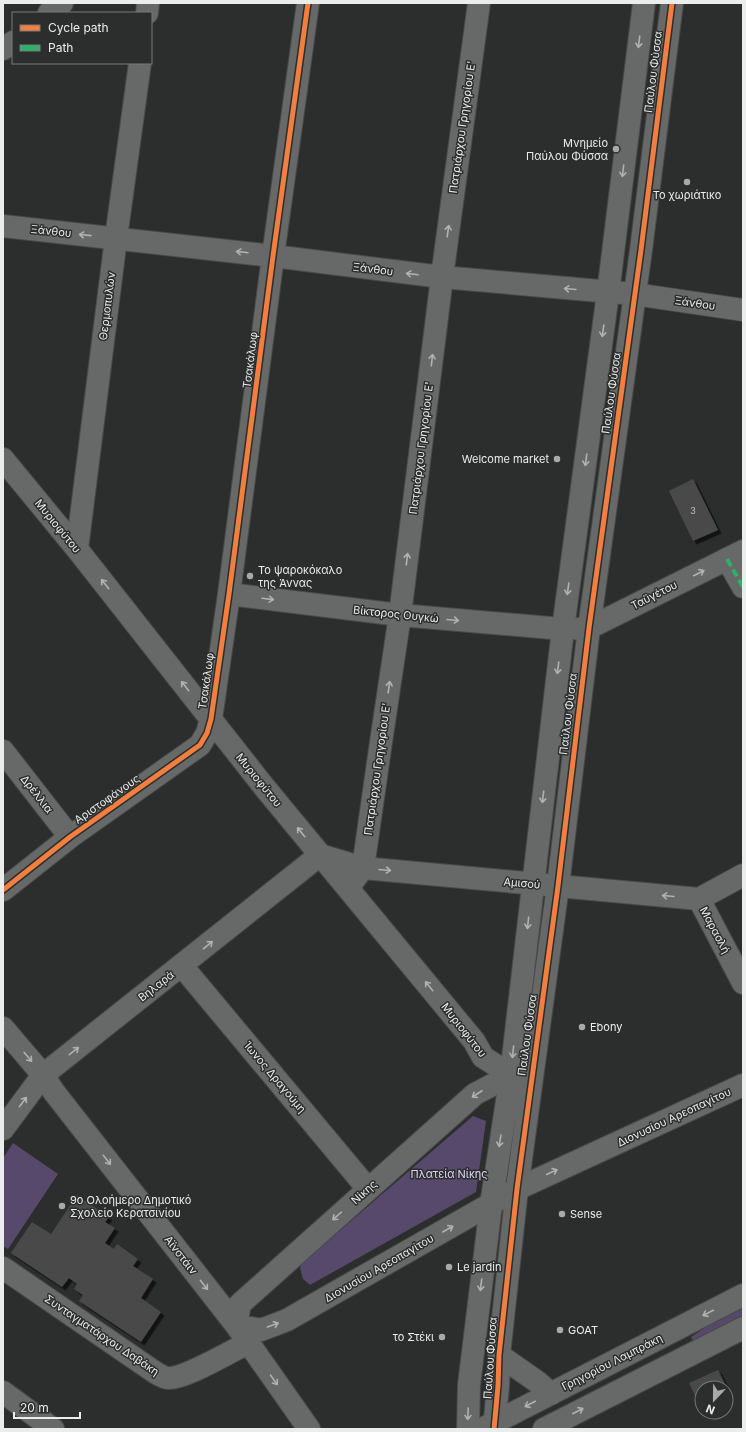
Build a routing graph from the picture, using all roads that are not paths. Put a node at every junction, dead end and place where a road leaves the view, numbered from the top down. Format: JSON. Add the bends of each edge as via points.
{"nodes":[{"id":1,"x":62,"y":3,"type":"edge"},
{"id":2,"x":308,"y":3,"type":"edge"},
{"id":3,"x":479,"y":3,"type":"edge"},
{"id":4,"x":644,"y":3,"type":"edge"},
{"id":5,"x":672,"y":3,"type":"edge"},
{"id":6,"x":51,"y":12,"type":"edge"},
{"id":7,"x":12,"y":43,"type":"edge"},
{"id":8,"x":3,"y":49,"type":"edge"},
{"id":9,"x":140,"y":64,"type":"edge"},
{"id":10,"x":3,"y":226,"type":"edge"},
{"id":11,"x":116,"y":238,"type":"junction"},
{"id":12,"x":273,"y":256,"type":"junction"},
{"id":13,"x":442,"y":277,"type":"junction"},
{"id":14,"x":608,"y":293,"type":"junction"},
{"id":15,"x":634,"y":294,"type":"junction"},
{"id":16,"x":743,"y":310,"type":"edge"},
{"id":17,"x":7,"y":472,"type":"edge"},
{"id":18,"x":77,"y":549,"type":"junction"},
{"id":19,"x":735,"y":555,"type":"edge"},
{"id":20,"x":743,"y":587,"type":"edge"},
{"id":21,"x":229,"y":594,"type":"junction"},
{"id":22,"x":400,"y":615,"type":"junction"},
{"id":23,"x":589,"y":628,"type":"junction"},
{"id":24,"x":563,"y":629,"type":"junction"},
{"id":25,"x":211,"y":719,"type":"junction"},
{"id":26,"x":3,"y":751,"type":"edge"},
{"id":27,"x":70,"y":837,"type":"junction"},
{"id":28,"x":320,"y":855,"type":"junction"},
{"id":29,"x":363,"y":868,"type":"junction"},
{"id":30,"x":743,"y":875,"type":"edge"},
{"id":31,"x":532,"y":884,"type":"junction"},
{"id":32,"x":558,"y":886,"type":"junction"},
{"id":33,"x":348,"y":888,"type":"junction"},
{"id":34,"x":3,"y":890,"type":"edge"},
{"id":35,"x":699,"y":898,"type":"junction"},
{"id":36,"x":182,"y":966,"type":"junction"},
{"id":37,"x":743,"y":983,"type":"edge"},
{"id":38,"x":3,"y":1028,"type":"edge"},
{"id":39,"x":43,"y":1075,"type":"junction"},
{"id":40,"x":521,"y":1076,"type":"junction"},
{"id":41,"x":743,"y":1085,"type":"edge"},
{"id":42,"x":3,"y":1129,"type":"edge"},
{"id":43,"x":497,"y":1162,"type":"junction"},
{"id":44,"x":368,"y":1189,"type":"junction"},
{"id":45,"x":517,"y":1189,"type":"junction"},
{"id":46,"x":491,"y":1205,"type":"junction"},
{"id":47,"x":3,"y":1268,"type":"edge"},
{"id":48,"x":743,"y":1295,"type":"edge"},
{"id":49,"x":236,"y":1325,"type":"junction"},
{"id":50,"x":743,"y":1328,"type":"edge"},
{"id":51,"x":248,"y":1343,"type":"junction"},
{"id":52,"x":499,"y":1355,"type":"junction"},
{"id":53,"x":3,"y":1392,"type":"edge"},
{"id":54,"x":551,"y":1394,"type":"junction"},
{"id":55,"x":490,"y":1427,"type":"edge"},
{"id":56,"x":53,"y":1429,"type":"edge"},
{"id":57,"x":309,"y":1429,"type":"edge"},
{"id":58,"x":468,"y":1429,"type":"edge"},
{"id":59,"x":544,"y":1429,"type":"edge"}],
"edges":[{"from":1,"to":6,"type":"street"},
{"from":2,"to":12,"type":"street","name":"Τσακάλωφ"},
{"from":13,"to":3,"type":"street","name":"Πατριάρχου Γρηγορίου Ε'","one_way":true},
{"from":4,"to":14,"type":"street","name":"Παύλου Φύσσα","one_way":true},
{"from":5,"to":15,"type":"street","name":"Παύλου Φύσσα"},
{"from":7,"to":8,"type":"street"},
{"from":9,"to":11,"type":"street","name":"Θερμοπυλών"},
{"from":11,"to":10,"type":"street","name":"Ξάνθου","one_way":true},
{"from":12,"to":11,"type":"street","name":"Ξάνθου","one_way":true},
{"from":11,"to":18,"type":"street","name":"Θερμοπυλών"},
{"from":13,"to":12,"type":"street","name":"Ξάνθου","one_way":true},
{"from":12,"to":21,"type":"street","name":"Τσακάλωφ"},
{"from":14,"to":13,"type":"street","name":"Ξάνθου","one_way":true},
{"from":22,"to":13,"type":"street","name":"Πατριάρχου Γρηγορίου Ε'","one_way":true},
{"from":14,"to":15,"type":"street","name":"Ξάνθου"},
{"from":14,"to":24,"type":"street","name":"Παύλου Φύσσα","one_way":true},
{"from":15,"to":16,"type":"street","name":"Ξάνθου"},
{"from":15,"to":23,"type":"street","name":"Παύλου Φύσσα"},
{"from":17,"to":18,"type":"street","name":"Μυριοφύτου"},
{"from":25,"to":18,"type":"street","name":"Μυριοφύτου","one_way":true},
{"from":19,"to":20,"type":"street"},
{"from":23,"to":19,"type":"street","name":"Ταϋγέτου","one_way":true},
{"from":21,"to":22,"type":"street","name":"Βίκτορος Ουγκώ","one_way":true},
{"from":21,"to":25,"type":"street","name":"Τσακάλωφ"},
{"from":22,"to":24,"type":"street","name":"Βίκτορος Ουγκώ","one_way":true},
{"from":29,"to":22,"type":"street","name":"Πατριάρχου Γρηγορίου Ε'","one_way":true},
{"from":23,"to":24,"type":"street","name":"Ταϋγέτου"},
{"from":23,"to":32,"type":"street","name":"Παύλου Φύσσα"},
{"from":24,"to":31,"type":"street","name":"Παύλου Φύσσα","one_way":true},
{"from":25,"to":27,"type":"street","name":"Αριστοφάνους","via":[[200,745]]},
{"from":28,"to":25,"type":"street","name":"Μυριοφύτου","one_way":true},
{"from":26,"to":27,"type":"street","name":"Δρέλλια"},
{"from":27,"to":34,"type":"street","name":"Αριστοφάνους"},
{"from":28,"to":29,"type":"street","name":"Αμισού"},
{"from":28,"to":33,"type":"street","name":"Μυριοφύτου"},
{"from":36,"to":28,"type":"street","name":"Βηλαρά","one_way":true},
{"from":29,"to":31,"type":"street","name":"Αμισού","one_way":true},
{"from":29,"to":33,"type":"street","name":"Πατριάρχου Γρηγορίου Ε'"},
{"from":30,"to":35,"type":"street"},
{"from":31,"to":32,"type":"street","name":"Αμισού"},
{"from":31,"to":40,"type":"street","name":"Παύλου Φύσσα","one_way":true},
{"from":35,"to":32,"type":"street","name":"Αμισού","one_way":true},
{"from":32,"to":40,"type":"street","name":"Παύλου Φύσσα"},
{"from":40,"to":33,"type":"street","name":"Μυριοφύτου","one_way":true,"via":[[483,1057],[474,1041]]},
{"from":35,"to":37,"type":"street","name":"Μαρασλή"},
{"from":39,"to":36,"type":"street","name":"Βηλαρά","one_way":true},
{"from":36,"to":44,"type":"street","name":"Ίωνος Δραγούμη"},
{"from":38,"to":39,"type":"street","name":"Αϊνστάιν","one_way":true},
{"from":42,"to":39,"type":"street","name":"Βηλαρά","one_way":true},
{"from":39,"to":49,"type":"street","name":"Αϊνστάιν","one_way":true},
{"from":40,"to":43,"type":"street","name":"Παύλου Φύσσα","one_way":true},
{"from":40,"to":44,"type":"street","name":"Νίκης","one_way":true,"via":[[475,1094]]},
{"from":40,"to":45,"type":"street","name":"Παύλου Φύσσα"},
{"from":45,"to":41,"type":"street","name":"Διονυσίου Αρεοπαγίτου","one_way":true},
{"from":43,"to":45,"type":"street","via":[[501,1175]]},
{"from":43,"to":46,"type":"street","name":"Παύλου Φύσσα"},
{"from":44,"to":49,"type":"street","name":"Νίκης","one_way":true,"via":[[240,1304]]},
{"from":45,"to":46,"type":"street","name":"Διονυσίου Αρεοπαγίτου"},
{"from":45,"to":52,"type":"street","name":"Παύλου Φύσσα"},
{"from":49,"to":46,"type":"street","name":"Διονυσίου Αρεοπαγίτου","one_way":true,"via":[[261,1330],[287,1320]]},
{"from":46,"to":58,"type":"street","name":"Παύλου Φύσσα","one_way":true,"via":[[469,1385]]},
{"from":47,"to":51,"type":"street","name":"Συνταγματάρχου Δαβάκη","via":[[166,1379],[191,1372]]},
{"from":48,"to":54,"type":"street","name":"Γρηγορίου Λαμπράκη","one_way":true},
{"from":49,"to":51,"type":"street","name":"Αϊνστάιν"},
{"from":59,"to":50,"type":"street","one_way":true},
{"from":51,"to":57,"type":"street","name":"Αϊνστάιν","one_way":true},
{"from":52,"to":54,"type":"street"},
{"from":52,"to":55,"type":"street","name":"Παύλου Φύσσα","via":[[498,1386]]},
{"from":53,"to":56,"type":"street"},
{"from":54,"to":55,"type":"street","name":"Γρηγορίου Λαμπράκη","one_way":true}]}
